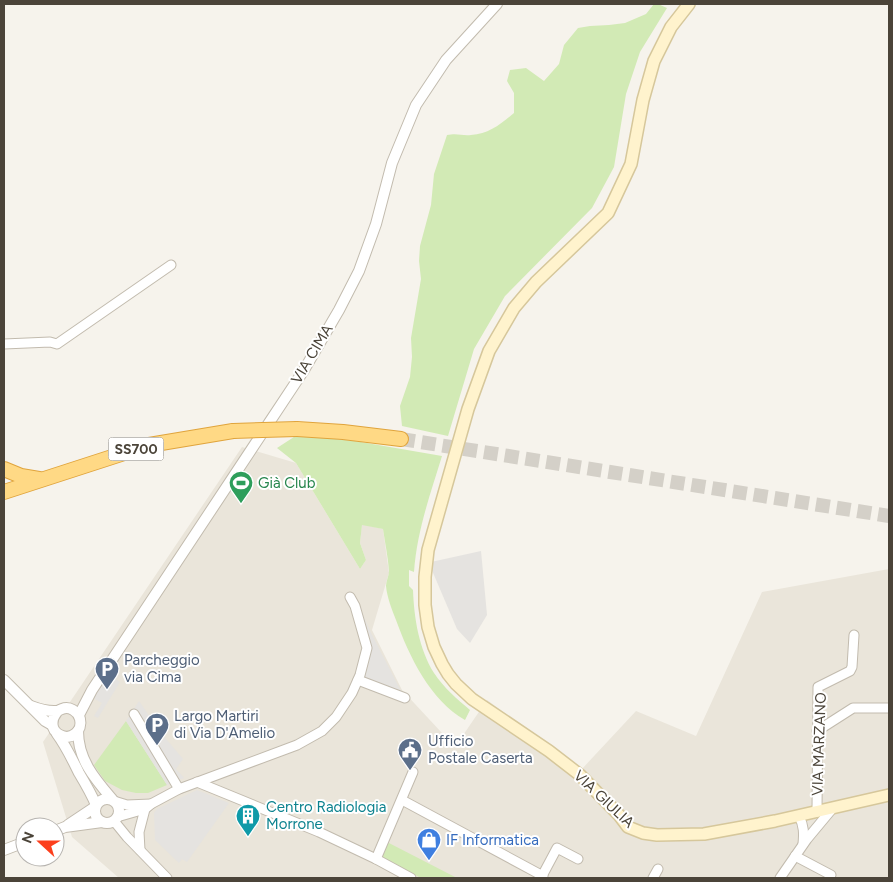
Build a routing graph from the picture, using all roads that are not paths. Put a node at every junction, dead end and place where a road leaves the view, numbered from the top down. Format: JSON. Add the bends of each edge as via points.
{"nodes":[{"id":1,"x":497,"y":4,"type":"edge"},
{"id":2,"x":689,"y":4,"type":"edge"},
{"id":3,"x":171,"y":265,"type":"dead end"},
{"id":4,"x":4,"y":344,"type":"edge"},
{"id":5,"x":401,"y":439,"type":"tunnel mouth"},
{"id":6,"x":4,"y":469,"type":"edge"},
{"id":7,"x":42,"y":479,"type":"junction"},
{"id":8,"x":4,"y":492,"type":"edge"},
{"id":9,"x":350,"y":597,"type":"dead end"},
{"id":10,"x":854,"y":635,"type":"dead end"},
{"id":11,"x":4,"y":680,"type":"edge"},
{"id":12,"x":358,"y":680,"type":"junction"},
{"id":13,"x":92,"y":690,"type":"junction"},
{"id":14,"x":405,"y":698,"type":"dead end"},
{"id":15,"x":31,"y":706,"type":"junction"},
{"id":16,"x":889,"y":708,"type":"edge"},
{"id":17,"x":62,"y":710,"type":"junction"},
{"id":18,"x":134,"y":714,"type":"dead end"},
{"id":19,"x":78,"y":715,"type":"junction"},
{"id":20,"x":55,"y":729,"type":"junction"},
{"id":21,"x":78,"y":731,"type":"junction"},
{"id":22,"x":817,"y":731,"type":"junction"},
{"id":23,"x":413,"y":772,"type":"dead end"},
{"id":24,"x":197,"y":782,"type":"junction"},
{"id":25,"x":179,"y":789,"type":"junction"},
{"id":26,"x":889,"y":795,"type":"edge"},
{"id":27,"x":113,"y":800,"type":"junction"},
{"id":28,"x":402,"y":800,"type":"junction"},
{"id":29,"x":96,"y":806,"type":"junction"},
{"id":30,"x":148,"y":807,"type":"junction"},
{"id":31,"x":832,"y":809,"type":"junction"},
{"id":32,"x":817,"y":812,"type":"junction"},
{"id":33,"x":799,"y":816,"type":"junction"},
{"id":34,"x":115,"y":819,"type":"junction"},
{"id":35,"x":102,"y":822,"type":"junction"},
{"id":36,"x":65,"y":827,"type":"joint"},
{"id":37,"x":804,"y":844,"type":"junction"},
{"id":38,"x":140,"y":850,"type":"junction"},
{"id":39,"x":796,"y":857,"type":"junction"},
{"id":40,"x":578,"y":858,"type":"dead end"},
{"id":41,"x":376,"y":859,"type":"junction"},
{"id":42,"x":658,"y":869,"type":"dead end"},
{"id":43,"x":831,"y":874,"type":"edge"},
{"id":44,"x":542,"y":877,"type":"edge"},
{"id":45,"x":167,"y":878,"type":"edge"},
{"id":46,"x":411,"y":878,"type":"edge"},
{"id":47,"x":653,"y":878,"type":"edge"},
{"id":48,"x":780,"y":878,"type":"edge"}],
"edges":[{"from":1,"to":13,"type":"street","name":"VIA CIMA","via":[[446,60],[416,105],[392,163],[376,224],[359,271],[304,370]]},
{"from":2,"to":33,"type":"main road","name":"VIA GIULIA","via":[[671,28],[654,61],[631,164],[608,213],[536,282],[514,308],[489,352],[468,409],[428,550],[424,605],[434,647],[448,674],[460,688],[580,775],[628,827],[657,835],[704,834]]},
{"from":3,"to":4,"type":"street","via":[[57,344]]},
{"from":5,"to":7,"type":"highway","number":"SS700","bridge":true,"via":[[297,429],[233,431],[149,445]]},
{"from":6,"to":7,"type":"highway","number":"SS700"},
{"from":7,"to":8,"type":"highway","number":"SS700"},
{"from":9,"to":12,"type":"street","via":[[356,606],[367,648]]},
{"from":10,"to":22,"type":"street","name":"VIA MARZANO","via":[[850,671],[818,687]]},
{"from":11,"to":15,"type":"street"},
{"from":12,"to":14,"type":"street"},
{"from":12,"to":24,"type":"street","via":[[336,717],[322,731],[297,745]]},
{"from":13,"to":17,"type":"street","name":"VIA CIMA"},
{"from":13,"to":19,"type":"street","name":"VIA CIMA"},
{"from":15,"to":17,"type":"street"},
{"from":15,"to":20,"type":"street"},
{"from":16,"to":22,"type":"street","via":[[853,708]]},
{"from":17,"to":19,"type":"street","via":[[76,711]]},
{"from":17,"to":20,"type":"street","via":[[53,718]]},
{"from":18,"to":25,"type":"street"},
{"from":19,"to":21,"type":"street","via":[[81,723]]},
{"from":20,"to":21,"type":"street","via":[[64,736]]},
{"from":20,"to":29,"type":"street","via":[[90,789]]},
{"from":21,"to":27,"type":"street","via":[[85,762]]},
{"from":22,"to":32,"type":"street","name":"VIA MARZANO"},
{"from":23,"to":28,"type":"street"},
{"from":24,"to":25,"type":"street"},
{"from":24,"to":41,"type":"street","via":[[320,832]]},
{"from":25,"to":30,"type":"street"},
{"from":26,"to":31,"type":"main road","name":"VIA GIULIA"},
{"from":27,"to":29,"type":"street","via":[[107,798]]},
{"from":27,"to":30,"type":"street"},
{"from":27,"to":34,"type":"street","via":[[119,810]]},
{"from":28,"to":41,"type":"street"},
{"from":28,"to":44,"type":"street"},
{"from":29,"to":35,"type":"street","via":[[97,818]]},
{"from":29,"to":36,"type":"street"},
{"from":30,"to":34,"type":"street"},
{"from":30,"to":38,"type":"street","via":[[139,832]]},
{"from":31,"to":32,"type":"main road","name":"VIA GIULIA"},
{"from":31,"to":37,"type":"street"},
{"from":32,"to":33,"type":"main road","name":"VIA GIULIA"},
{"from":33,"to":37,"type":"street","via":[[803,824]]},
{"from":34,"to":35,"type":"street"},
{"from":34,"to":38,"type":"street","via":[[126,837]]},
{"from":35,"to":36,"type":"street"},
{"from":37,"to":39,"type":"street"},
{"from":38,"to":45,"type":"street"},
{"from":39,"to":43,"type":"street"},
{"from":39,"to":48,"type":"street"},
{"from":40,"to":44,"type":"street","via":[[557,848]]},
{"from":41,"to":46,"type":"street"},
{"from":42,"to":47,"type":"street"}]}
